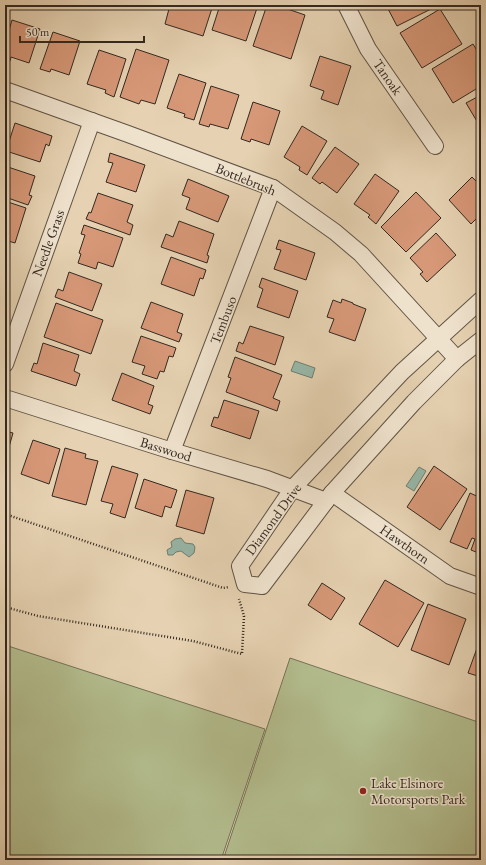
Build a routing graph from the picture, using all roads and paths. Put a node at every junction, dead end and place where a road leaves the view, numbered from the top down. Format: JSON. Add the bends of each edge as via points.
{"nodes":[{"id":1,"x":346,"y":5,"type":"edge"},
{"id":2,"x":5,"y":90,"type":"edge"},
{"id":3,"x":92,"y":121,"type":"junction"},
{"id":4,"x":435,"y":146,"type":"dead end"},
{"id":5,"x":273,"y":188,"type":"junction"},
{"id":6,"x":481,"y":300,"type":"edge"},
{"id":7,"x":438,"y":338,"type":"junction"},
{"id":8,"x":481,"y":340,"type":"edge"},
{"id":9,"x":457,"y":359,"type":"junction"},
{"id":10,"x":5,"y":364,"type":"edge"},
{"id":11,"x":5,"y":398,"type":"edge"},
{"id":12,"x":172,"y":451,"type":"junction"},
{"id":13,"x":293,"y":488,"type":"junction"},
{"id":14,"x":329,"y":497,"type":"junction"},
{"id":15,"x":5,"y":514,"type":"edge"},
{"id":16,"x":246,"y":584,"type":"junction"},
{"id":17,"x":481,"y":587,"type":"edge"},
{"id":18,"x":5,"y":607,"type":"edge"}],
"edges":[{"from":1,"to":4,"type":"street","name":"Tanoak","via":[[368,49]]},
{"from":2,"to":3,"type":"street","name":"Bottlebrush"},
{"from":3,"to":5,"type":"street","name":"Bottlebrush"},
{"from":3,"to":10,"type":"street","name":"Needle Grass"},
{"from":5,"to":7,"type":"street","name":"Bottlebrush","via":[[361,254]]},
{"from":5,"to":12,"type":"street","name":"Tembuso"},
{"from":6,"to":7,"type":"street","name":"Diamond Drive"},
{"from":7,"to":9,"type":"street","name":"Bottlebrush"},
{"from":7,"to":13,"type":"street","name":"Diamond Drive","via":[[402,372]]},
{"from":8,"to":9,"type":"street"},
{"from":9,"to":14,"type":"street","via":[[414,402]]},
{"from":11,"to":12,"type":"street","name":"Basswood"},
{"from":12,"to":13,"type":"street","name":"Basswood"},
{"from":13,"to":14,"type":"street","name":"Basswood"},
{"from":13,"to":16,"type":"street","name":"Diamond Drive","via":[[240,566]]},
{"from":14,"to":16,"type":"street","via":[[262,586]]},
{"from":14,"to":17,"type":"street","name":"Hawthorn","via":[[450,576]]},
{"from":15,"to":16,"type":"path","via":[[223,588]]},
{"from":16,"to":18,"type":"path","via":[[237,594],[244,616],[242,654],[193,641],[38,616]]}]}
